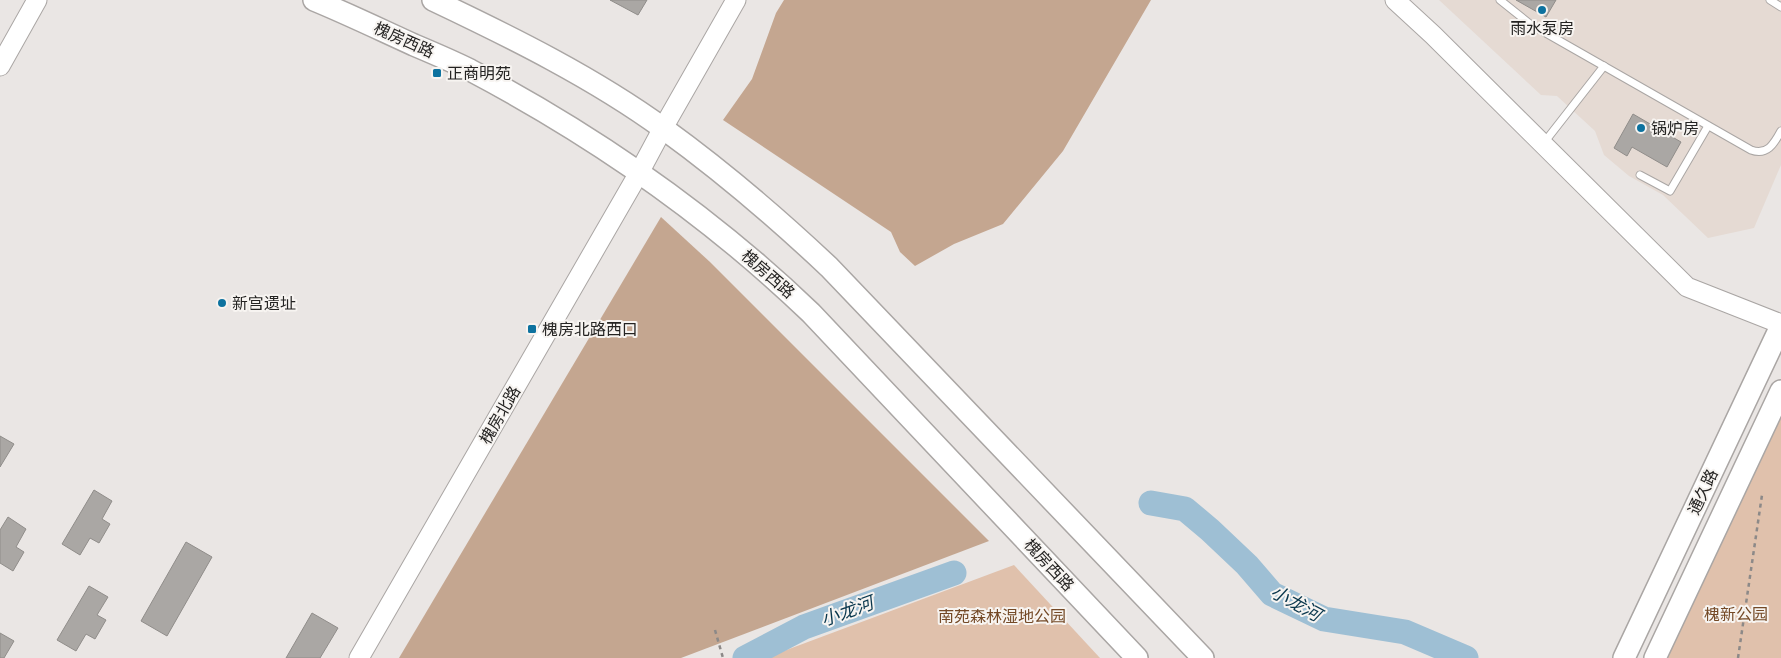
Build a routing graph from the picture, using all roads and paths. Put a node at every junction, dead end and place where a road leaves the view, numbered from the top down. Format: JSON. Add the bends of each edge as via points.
{"nodes":[{"id":1,"x":37,"y":0,"type":"edge"},
{"id":2,"x":314,"y":0,"type":"edge"},
{"id":3,"x":433,"y":0,"type":"edge"},
{"id":4,"x":736,"y":0,"type":"edge"},
{"id":5,"x":1395,"y":0,"type":"edge"},
{"id":6,"x":1500,"y":0,"type":"edge"},
{"id":7,"x":1770,"y":0,"type":"edge"},
{"id":8,"x":1781,"y":7,"type":"edge"},
{"id":9,"x":0,"y":66,"type":"edge"},
{"id":10,"x":1604,"y":66,"type":"junction"},
{"id":11,"x":1708,"y":126,"type":"junction"},
{"id":12,"x":662,"y":128,"type":"junction"},
{"id":13,"x":1781,"y":131,"type":"edge"},
{"id":14,"x":1542,"y":144,"type":"junction"},
{"id":15,"x":640,"y":171,"type":"junction"},
{"id":16,"x":1640,"y":175,"type":"dead end"},
{"id":17,"x":1781,"y":325,"type":"edge"},
{"id":18,"x":1781,"y":391,"type":"edge"},
{"id":19,"x":1762,"y":495,"type":"dead end"},
{"id":20,"x":715,"y":630,"type":"dead end"},
{"id":21,"x":359,"y":658,"type":"edge"},
{"id":22,"x":723,"y":658,"type":"edge"},
{"id":23,"x":1137,"y":658,"type":"edge"},
{"id":24,"x":1203,"y":658,"type":"edge"},
{"id":25,"x":1624,"y":658,"type":"edge"},
{"id":26,"x":1655,"y":658,"type":"edge"},
{"id":27,"x":1738,"y":658,"type":"edge"}],
"edges":[{"from":1,"to":9,"type":"street"},
{"from":2,"to":15,"type":"main road","name":"槐房西路","via":[[469,69]]},
{"from":3,"to":12,"type":"main road","via":[[591,82]]},
{"from":4,"to":12,"type":"street","name":"槐房北路"},
{"from":5,"to":14,"type":"street"},
{"from":6,"to":10,"type":"lane","via":[[1524,21]]},
{"from":7,"to":8,"type":"lane"},
{"from":10,"to":11,"type":"lane"},
{"from":10,"to":14,"type":"lane"},
{"from":11,"to":13,"type":"lane","via":[[1744,147],[1760,152],[1770,148]]},
{"from":11,"to":16,"type":"lane","via":[[1670,191]]},
{"from":12,"to":15,"type":"street","name":"槐房北路"},
{"from":12,"to":24,"type":"main road","via":[[773,215],[830,267]]},
{"from":14,"to":17,"type":"street","via":[[1687,287]]},
{"from":15,"to":21,"type":"street","name":"槐房北路"},
{"from":15,"to":23,"type":"main road","name":"槐房西路","via":[[768,272],[804,306]]},
{"from":17,"to":25,"type":"main road","name":"通久路"},
{"from":18,"to":26,"type":"main road","name":"通久路"},
{"from":19,"to":27,"type":"path"},
{"from":20,"to":22,"type":"path"}]}
